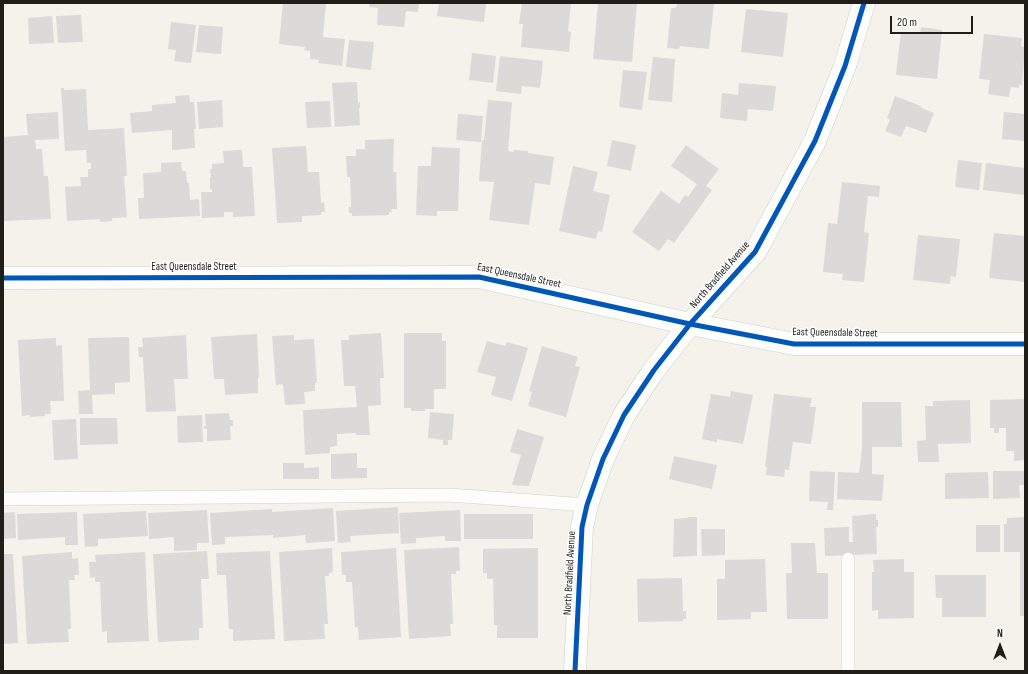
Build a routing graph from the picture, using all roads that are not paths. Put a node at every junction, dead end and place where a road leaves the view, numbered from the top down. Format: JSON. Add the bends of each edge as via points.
{"nodes":[{"id":1,"x":864,"y":3,"type":"edge"},
{"id":2,"x":3,"y":278,"type":"edge"},
{"id":3,"x":690,"y":324,"type":"junction"},
{"id":4,"x":1025,"y":344,"type":"edge"},
{"id":5,"x":3,"y":499,"type":"edge"},
{"id":6,"x":587,"y":505,"type":"junction"},
{"id":7,"x":848,"y":559,"type":"dead end"},
{"id":8,"x":575,"y":671,"type":"edge"},
{"id":9,"x":848,"y":671,"type":"edge"}],
"edges":[{"from":1,"to":3,"type":"street","name":"North Bradfield Avenue","via":[[845,66],[815,141],[759,245]]},
{"from":2,"to":3,"type":"street","name":"East Queensdale Street","via":[[479,277]]},
{"from":3,"to":4,"type":"street","name":"East Queensdale Street","via":[[794,344]]},
{"from":3,"to":6,"type":"street","name":"North Bradfield Avenue","via":[[654,370],[624,415],[603,459]]},
{"from":5,"to":6,"type":"lane","via":[[449,495]]},
{"from":6,"to":8,"type":"street","name":"North Bradfield Avenue","via":[[582,527]]},
{"from":7,"to":9,"type":"lane"}]}
